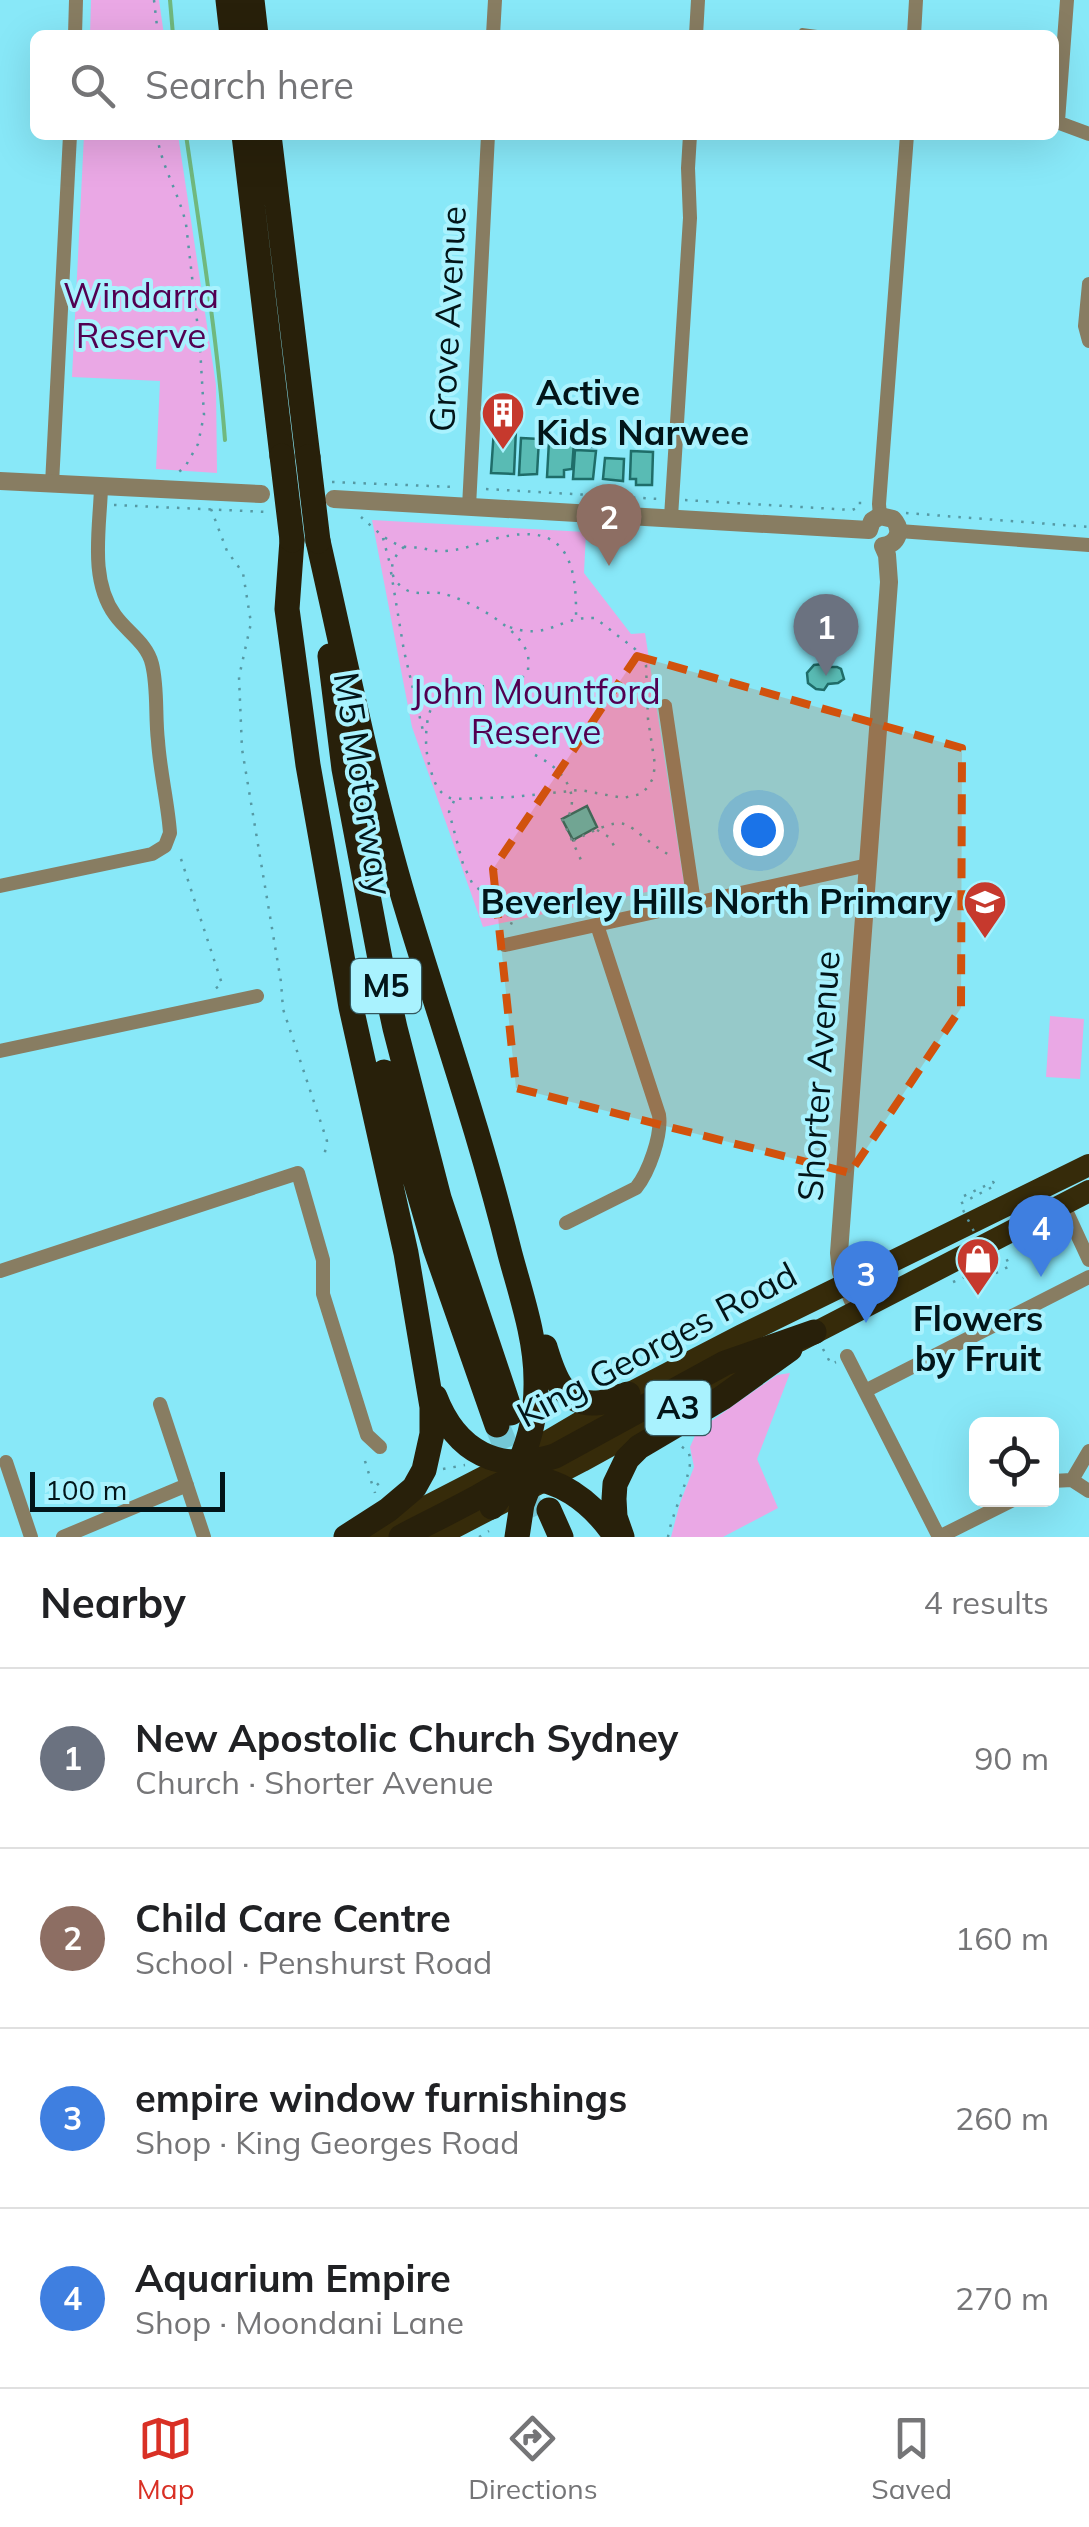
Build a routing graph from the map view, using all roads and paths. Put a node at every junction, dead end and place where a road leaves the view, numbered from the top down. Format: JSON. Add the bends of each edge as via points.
{"nodes":[{"id":1,"x":76,"y":0,"type":"edge"},
{"id":2,"x":154,"y":0,"type":"edge"},
{"id":3,"x":228,"y":0,"type":"edge"},
{"id":4,"x":252,"y":0,"type":"edge"},
{"id":5,"x":495,"y":0,"type":"edge"},
{"id":6,"x":698,"y":0,"type":"edge"},
{"id":7,"x":916,"y":0,"type":"edge"},
{"id":8,"x":1067,"y":0,"type":"edge"},
{"id":9,"x":75,"y":30,"type":"edge"},
{"id":10,"x":157,"y":30,"type":"edge"},
{"id":11,"x":231,"y":30,"type":"edge"},
{"id":12,"x":255,"y":30,"type":"edge"},
{"id":13,"x":493,"y":30,"type":"edge"},
{"id":14,"x":696,"y":30,"type":"edge"},
{"id":15,"x":914,"y":30,"type":"edge"},
{"id":16,"x":1059,"y":88,"type":"edge"},
{"id":17,"x":1059,"y":122,"type":"edge"},
{"id":18,"x":1089,"y":134,"type":"edge"},
{"id":19,"x":70,"y":140,"type":"edge"},
{"id":20,"x":158,"y":140,"type":"edge"},
{"id":21,"x":245,"y":140,"type":"edge"},
{"id":22,"x":269,"y":140,"type":"edge"},
{"id":23,"x":488,"y":140,"type":"edge"},
{"id":24,"x":690,"y":140,"type":"edge"},
{"id":25,"x":907,"y":140,"type":"edge"},
{"id":26,"x":1089,"y":284,"type":"edge"},
{"id":27,"x":1089,"y":342,"type":"edge"},
{"id":28,"x":295,"y":456,"type":"junction"},
{"id":29,"x":174,"y":475,"type":"dead end"},
{"id":30,"x":0,"y":481,"type":"edge"},
{"id":31,"x":52,"y":484,"type":"junction"},
{"id":32,"x":102,"y":487,"type":"junction"},
{"id":33,"x":452,"y":487,"type":"dead end"},
{"id":34,"x":458,"y":488,"type":"dead end"},
{"id":35,"x":486,"y":489,"type":"dead end"},
{"id":36,"x":261,"y":494,"type":"dead end"},
{"id":37,"x":334,"y":499,"type":"dead end"},
{"id":38,"x":664,"y":499,"type":"dead end"},
{"id":39,"x":683,"y":500,"type":"dead end"},
{"id":40,"x":864,"y":503,"type":"dead end"},
{"id":41,"x":114,"y":505,"type":"dead end"},
{"id":42,"x":469,"y":507,"type":"junction"},
{"id":43,"x":672,"y":518,"type":"junction"},
{"id":44,"x":900,"y":522,"type":"junction"},
{"id":45,"x":874,"y":523,"type":"junction"},
{"id":46,"x":1089,"y":527,"type":"edge"},
{"id":47,"x":382,"y":536,"type":"dead end"},
{"id":48,"x":305,"y":541,"type":"junction"},
{"id":49,"x":1089,"y":545,"type":"edge"},
{"id":50,"x":884,"y":546,"type":"junction"},
{"id":51,"x":391,"y":568,"type":"junction"},
{"id":52,"x":576,"y":620,"type":"junction"},
{"id":53,"x":507,"y":626,"type":"junction"},
{"id":54,"x":664,"y":706,"type":"dead end"},
{"id":55,"x":426,"y":742,"type":"junction"},
{"id":56,"x":535,"y":755,"type":"dead end"},
{"id":57,"x":572,"y":790,"type":"junction"},
{"id":58,"x":454,"y":799,"type":"junction"},
{"id":59,"x":569,"y":816,"type":"dead end"},
{"id":60,"x":562,"y":818,"type":"dead end"},
{"id":61,"x":596,"y":829,"type":"junction"},
{"id":62,"x":573,"y":841,"type":"junction"},
{"id":63,"x":617,"y":852,"type":"dead end"},
{"id":64,"x":687,"y":858,"type":"junction"},
{"id":65,"x":181,"y":859,"type":"dead end"},
{"id":66,"x":581,"y":860,"type":"dead end"},
{"id":67,"x":868,"y":865,"type":"junction"},
{"id":68,"x":0,"y":886,"type":"edge"},
{"id":69,"x":694,"y":902,"type":"junction"},
{"id":70,"x":597,"y":925,"type":"junction"},
{"id":71,"x":518,"y":926,"type":"dead end"},
{"id":72,"x":505,"y":945,"type":"dead end"},
{"id":73,"x":212,"y":992,"type":"dead end"},
{"id":74,"x":256,"y":996,"type":"dead end"},
{"id":75,"x":0,"y":1051,"type":"edge"},
{"id":76,"x":324,"y":1158,"type":"dead end"},
{"id":77,"x":1089,"y":1165,"type":"edge"},
{"id":78,"x":493,"y":1186,"type":"junction"},
{"id":79,"x":1089,"y":1191,"type":"edge"},
{"id":80,"x":1063,"y":1204,"type":"junction"},
{"id":81,"x":971,"y":1209,"type":"dead end"},
{"id":82,"x":566,"y":1223,"type":"dead end"},
{"id":83,"x":1002,"y":1251,"type":"dead end"},
{"id":84,"x":988,"y":1260,"type":"dead end"},
{"id":85,"x":1089,"y":1260,"type":"edge"},
{"id":86,"x":0,"y":1271,"type":"edge"},
{"id":87,"x":972,"y":1274,"type":"dead end"},
{"id":88,"x":1089,"y":1276,"type":"edge"},
{"id":89,"x":846,"y":1285,"type":"junction"},
{"id":90,"x":857,"y":1310,"type":"junction"},
{"id":91,"x":817,"y":1338,"type":"junction"},
{"id":92,"x":847,"y":1356,"type":"joint"},
{"id":93,"x":428,"y":1380,"type":"junction"},
{"id":94,"x":865,"y":1391,"type":"junction"},
{"id":95,"x":628,"y":1394,"type":"junction"},
{"id":96,"x":160,"y":1404,"type":"dead end"},
{"id":97,"x":505,"y":1421,"type":"tunnel mouth"},
{"id":98,"x":561,"y":1434,"type":"joint"},
{"id":99,"x":679,"y":1444,"type":"dead end"},
{"id":100,"x":380,"y":1447,"type":"dead end"},
{"id":101,"x":1089,"y":1452,"type":"edge"},
{"id":102,"x":365,"y":1461,"type":"dead end"},
{"id":103,"x":6,"y":1462,"type":"dead end"},
{"id":104,"x":468,"y":1465,"type":"dead end"},
{"id":105,"x":526,"y":1471,"type":"junction"},
{"id":106,"x":431,"y":1472,"type":"dead end"},
{"id":107,"x":1072,"y":1480,"type":"junction"},
{"id":108,"x":1059,"y":1481,"type":"edge"},
{"id":109,"x":186,"y":1485,"type":"junction"},
{"id":110,"x":1089,"y":1490,"type":"edge"},
{"id":111,"x":377,"y":1502,"type":"dead end"},
{"id":112,"x":492,"y":1507,"type":"joint"},
{"id":113,"x":999,"y":1507,"type":"edge"},
{"id":114,"x":536,"y":1526,"type":"edge"},
{"id":115,"x":31,"y":1537,"type":"edge"},
{"id":116,"x":63,"y":1537,"type":"edge"},
{"id":117,"x":204,"y":1537,"type":"edge"},
{"id":118,"x":346,"y":1537,"type":"edge"},
{"id":119,"x":367,"y":1537,"type":"edge"},
{"id":120,"x":401,"y":1537,"type":"edge"},
{"id":121,"x":436,"y":1537,"type":"edge"},
{"id":122,"x":561,"y":1537,"type":"edge"},
{"id":123,"x":619,"y":1537,"type":"edge"},
{"id":124,"x":668,"y":1537,"type":"edge"},
{"id":125,"x":939,"y":1537,"type":"edge"}],
"edges":[{"from":1,"to":9,"type":"street"},
{"from":2,"to":10,"type":"path"},
{"from":3,"to":11,"type":"highway"},
{"from":4,"to":12,"type":"highway"},
{"from":5,"to":13,"type":"street"},
{"from":6,"to":14,"type":"street"},
{"from":7,"to":15,"type":"street"},
{"from":8,"to":16,"type":"street"},
{"from":17,"to":18,"type":"street"},
{"from":19,"to":31,"type":"street"},
{"from":20,"to":29,"type":"path","via":[[186,224],[204,415],[198,444]]},
{"from":21,"to":28,"type":"highway","name":"M5 Motorway","number":"M5"},
{"from":22,"to":28,"type":"highway","name":"M5 Motorway","number":"M5"},
{"from":23,"to":42,"type":"street","name":"Grove Avenue"},
{"from":24,"to":43,"type":"street"},
{"from":25,"to":45,"type":"street"},
{"from":26,"to":27,"type":"street"},
{"from":28,"to":48,"type":"highway","name":"M5 Motorway","number":"M5","bridge":true},
{"from":30,"to":31,"type":"street"},
{"from":31,"to":32,"type":"street"},
{"from":32,"to":36,"type":"street"},
{"from":32,"to":68,"type":"street","via":[[100,582],[114,614],[151,660],[170,834],[152,854]]},
{"from":33,"to":34,"type":"path"},
{"from":35,"to":38,"type":"path"},
{"from":37,"to":42,"type":"street"},
{"from":39,"to":40,"type":"path","via":[[852,510]]},
{"from":41,"to":76,"type":"path","via":[[212,509],[243,573],[251,623],[239,677],[242,749],[282,1003],[327,1141]]},
{"from":42,"to":43,"type":"street"},
{"from":43,"to":45,"type":"street"},
{"from":44,"to":45,"type":"street"},
{"from":44,"to":46,"type":"path"},
{"from":44,"to":49,"type":"street"},
{"from":44,"to":50,"type":"street","via":[[895,541]]},
{"from":45,"to":50,"type":"street","via":[[874,542]]},
{"from":47,"to":51,"type":"path"},
{"from":48,"to":78,"type":"highway"},
{"from":48,"to":93,"type":"highway","number":"M5","via":[[287,609],[308,765]]},
{"from":48,"to":97,"type":"highway","name":"M5 Motorway","number":"M5","via":[[380,964]]},
{"from":50,"to":67,"type":"street","name":"Shorter Avenue","via":[[889,582]]},
{"from":51,"to":52,"type":"path","via":[[404,547],[447,551],[496,538],[544,536],[561,545],[570,562]]},
{"from":51,"to":53,"type":"path","via":[[402,587],[468,603]]},
{"from":51,"to":55,"type":"path"},
{"from":52,"to":53,"type":"path","via":[[534,633]]},
{"from":52,"to":57,"type":"path","via":[[595,618],[646,665],[655,766],[648,787],[632,798]]},
{"from":53,"to":55,"type":"path","via":[[528,654],[528,672],[515,684],[448,691],[430,710]]},
{"from":54,"to":64,"type":"street"},
{"from":55,"to":58,"type":"path","via":[[435,784]]},
{"from":56,"to":57,"type":"path"},
{"from":57,"to":58,"type":"path"},
{"from":57,"to":59,"type":"path"},
{"from":58,"to":71,"type":"path","via":[[449,812],[473,885],[508,909],[508,922]]},
{"from":60,"to":62,"type":"path"},
{"from":61,"to":62,"type":"path"},
{"from":61,"to":63,"type":"path"},
{"from":61,"to":64,"type":"path","via":[[628,824],[674,858]]},
{"from":62,"to":66,"type":"path"},
{"from":64,"to":69,"type":"street"},
{"from":65,"to":73,"type":"path","via":[[222,984]]},
{"from":67,"to":69,"type":"street"},
{"from":67,"to":89,"type":"street","name":"Shorter Avenue","via":[[839,1253]]},
{"from":69,"to":70,"type":"street"},
{"from":70,"to":72,"type":"street"},
{"from":70,"to":82,"type":"street","via":[[661,1131],[636,1188]]},
{"from":74,"to":75,"type":"street"},
{"from":77,"to":89,"type":"highway","name":"King Georges Road","number":"A3"},
{"from":78,"to":95,"type":"highway","via":[[564,1392],[596,1403]]},
{"from":78,"to":105,"type":"highway","via":[[536,1377]]},
{"from":79,"to":80,"type":"highway","name":"King Georges Road"},
{"from":80,"to":85,"type":"street"},
{"from":80,"to":90,"type":"highway","name":"King Georges Road"},
{"from":81,"to":84,"type":"path","bridge":true,"via":[[964,1196],[994,1182],[996,1186],[960,1204]]},
{"from":83,"to":87,"type":"path","via":[[1010,1266],[976,1283]]},
{"from":86,"to":100,"type":"street","via":[[298,1173],[323,1260],[322,1294],[367,1435]]},
{"from":88,"to":94,"type":"street"},
{"from":89,"to":90,"type":"street","name":"Shorter Avenue"},
{"from":89,"to":95,"type":"highway","name":"King Georges Road","number":"A3"},
{"from":90,"to":91,"type":"highway","name":"King Georges Road"},
{"from":91,"to":92,"type":"path","via":[[830,1364]]},
{"from":91,"to":105,"type":"highway","via":[[725,1363]]},
{"from":91,"to":123,"type":"highway","via":[[627,1459],[615,1484]]},
{"from":92,"to":94,"type":"street"},
{"from":93,"to":105,"type":"highway","via":[[465,1442]]},
{"from":93,"to":118,"type":"highway","via":[[432,1434],[424,1470],[411,1492]]},
{"from":94,"to":125,"type":"street"},
{"from":95,"to":98,"type":"highway","name":"King Georges Road","number":"A3"},
{"from":96,"to":109,"type":"street"},
{"from":98,"to":105,"type":"highway"},
{"from":99,"to":124,"type":"path","via":[[691,1461]]},
{"from":101,"to":107,"type":"street"},
{"from":102,"to":111,"type":"path","via":[[372,1484],[379,1483]]},
{"from":103,"to":115,"type":"street"},
{"from":104,"to":106,"type":"path"},
{"from":105,"to":112,"type":"highway"},
{"from":105,"to":114,"type":"highway","via":[[522,1504]]},
{"from":105,"to":119,"type":"highway","name":"King Georges Road"},
{"from":105,"to":120,"type":"highway"},
{"from":105,"to":123,"type":"highway","via":[[567,1489]]},
{"from":107,"to":108,"type":"street"},
{"from":107,"to":110,"type":"street"},
{"from":109,"to":116,"type":"street"},
{"from":109,"to":117,"type":"street"},
{"from":112,"to":121,"type":"highway"},
{"from":113,"to":125,"type":"street"},
{"from":114,"to":122,"type":"highway"}]}
